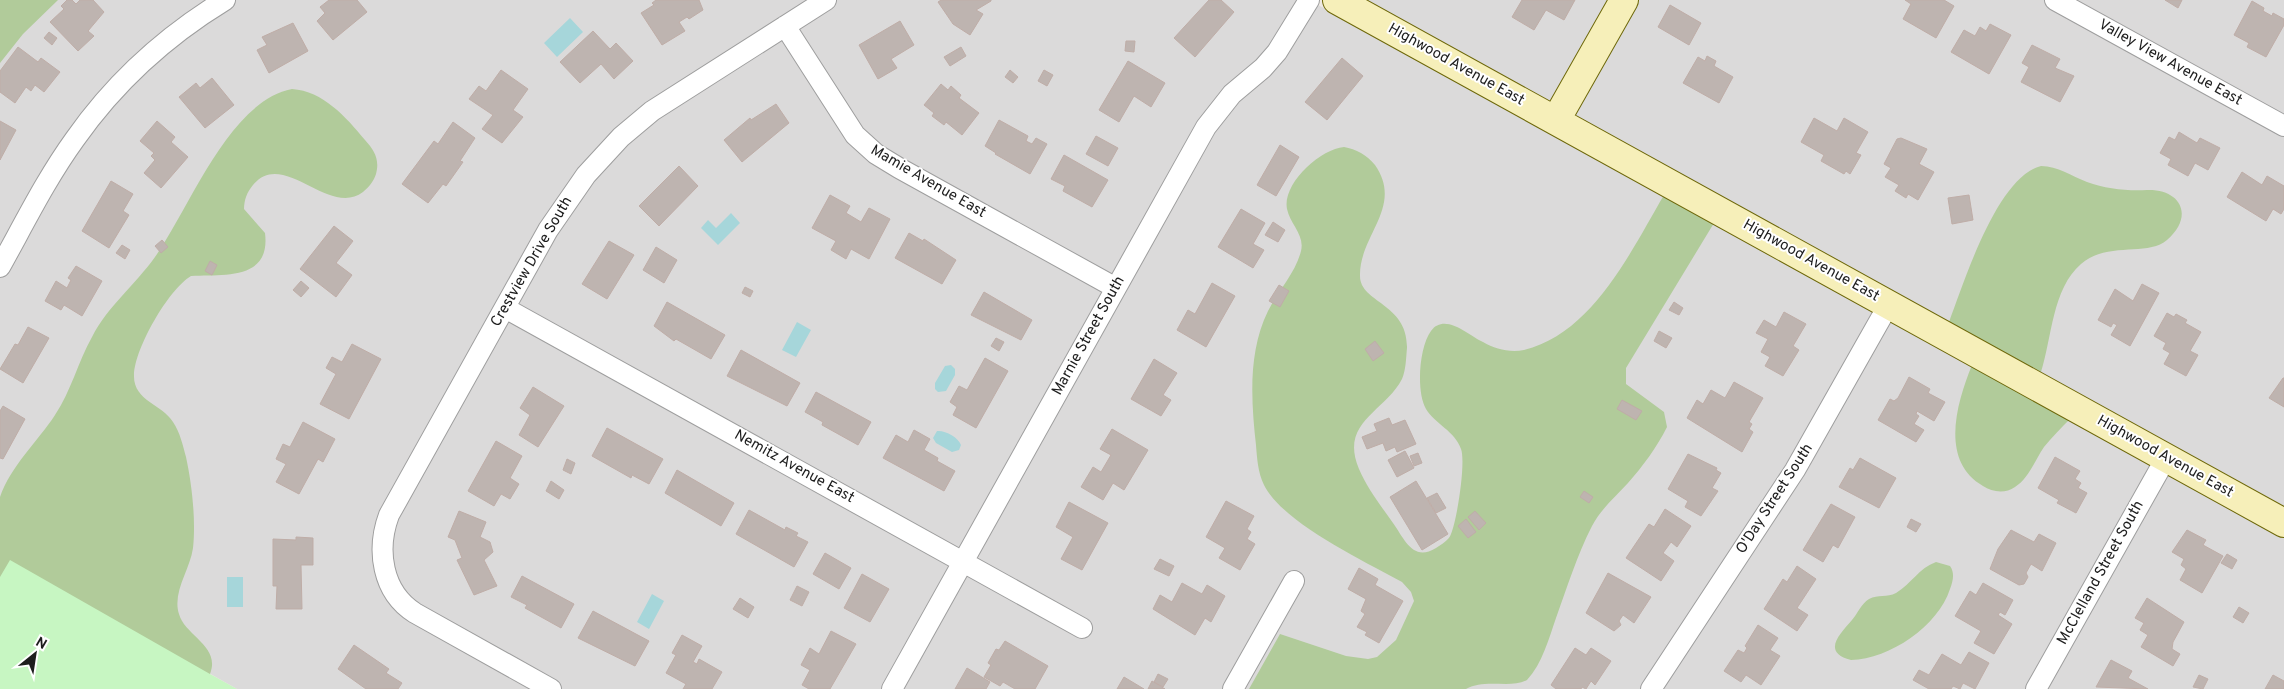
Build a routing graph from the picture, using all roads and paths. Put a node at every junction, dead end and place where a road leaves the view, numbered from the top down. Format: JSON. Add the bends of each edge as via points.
{"nodes":[{"id":1,"x":225,"y":0,"type":"edge"},
{"id":2,"x":826,"y":0,"type":"edge"},
{"id":3,"x":1309,"y":0,"type":"edge"},
{"id":4,"x":1337,"y":0,"type":"edge"},
{"id":5,"x":1624,"y":0,"type":"edge"},
{"id":6,"x":2055,"y":0,"type":"edge"},
{"id":7,"x":785,"y":26,"type":"junction"},
{"id":8,"x":1556,"y":120,"type":"junction"},
{"id":9,"x":2284,"y":126,"type":"edge"},
{"id":10,"x":0,"y":267,"type":"edge"},
{"id":11,"x":1116,"y":288,"type":"junction"},
{"id":12,"x":1889,"y":304,"type":"junction"},
{"id":13,"x":505,"y":308,"type":"junction"},
{"id":14,"x":2166,"y":458,"type":"junction"},
{"id":15,"x":2284,"y":523,"type":"edge"},
{"id":16,"x":964,"y":561,"type":"junction"},
{"id":17,"x":1294,"y":581,"type":"dead end"},
{"id":18,"x":1082,"y":628,"type":"dead end"},
{"id":19,"x":551,"y":689,"type":"edge"},
{"id":20,"x":892,"y":689,"type":"edge"},
{"id":21,"x":1233,"y":689,"type":"edge"},
{"id":22,"x":1651,"y":689,"type":"edge"},
{"id":23,"x":2036,"y":689,"type":"edge"}],
"edges":[{"from":1,"to":10,"type":"street","via":[[156,50],[101,105],[63,156]]},
{"from":2,"to":7,"type":"street","name":"Crestview Drive South"},
{"from":3,"to":11,"type":"street","name":"Marnie Street South","via":[[1277,52],[1232,94],[1206,127]]},
{"from":4,"to":8,"type":"street","name":"Highwood Avenue East"},
{"from":5,"to":8,"type":"street"},
{"from":6,"to":9,"type":"street","name":"Valley View Avenue East"},
{"from":7,"to":11,"type":"street","name":"Mamie Avenue East","via":[[846,122],[869,148],[899,168]]},
{"from":7,"to":13,"type":"street","name":"Crestview Drive South","via":[[652,111],[612,146],[559,212]]},
{"from":8,"to":12,"type":"street","name":"Highwood Avenue East"},
{"from":11,"to":16,"type":"street","name":"Marnie Street South"},
{"from":12,"to":14,"type":"street","name":"Highwood Avenue East"},
{"from":12,"to":22,"type":"street","name":"O'Day Street South","via":[[1798,465]]},
{"from":13,"to":16,"type":"street","name":"Nemitz Avenue East"},
{"from":13,"to":19,"type":"street","name":"Crestview Drive South","via":[[391,512],[385,528],[383,553],[386,577],[396,596],[415,613]]},
{"from":14,"to":15,"type":"street","name":"Highwood Avenue East"},
{"from":14,"to":23,"type":"street","name":"McClelland Street South"},
{"from":16,"to":18,"type":"street","name":"Nemitz Avenue East"},
{"from":16,"to":20,"type":"street","name":"Marnie Street South"},
{"from":17,"to":21,"type":"street"}]}
